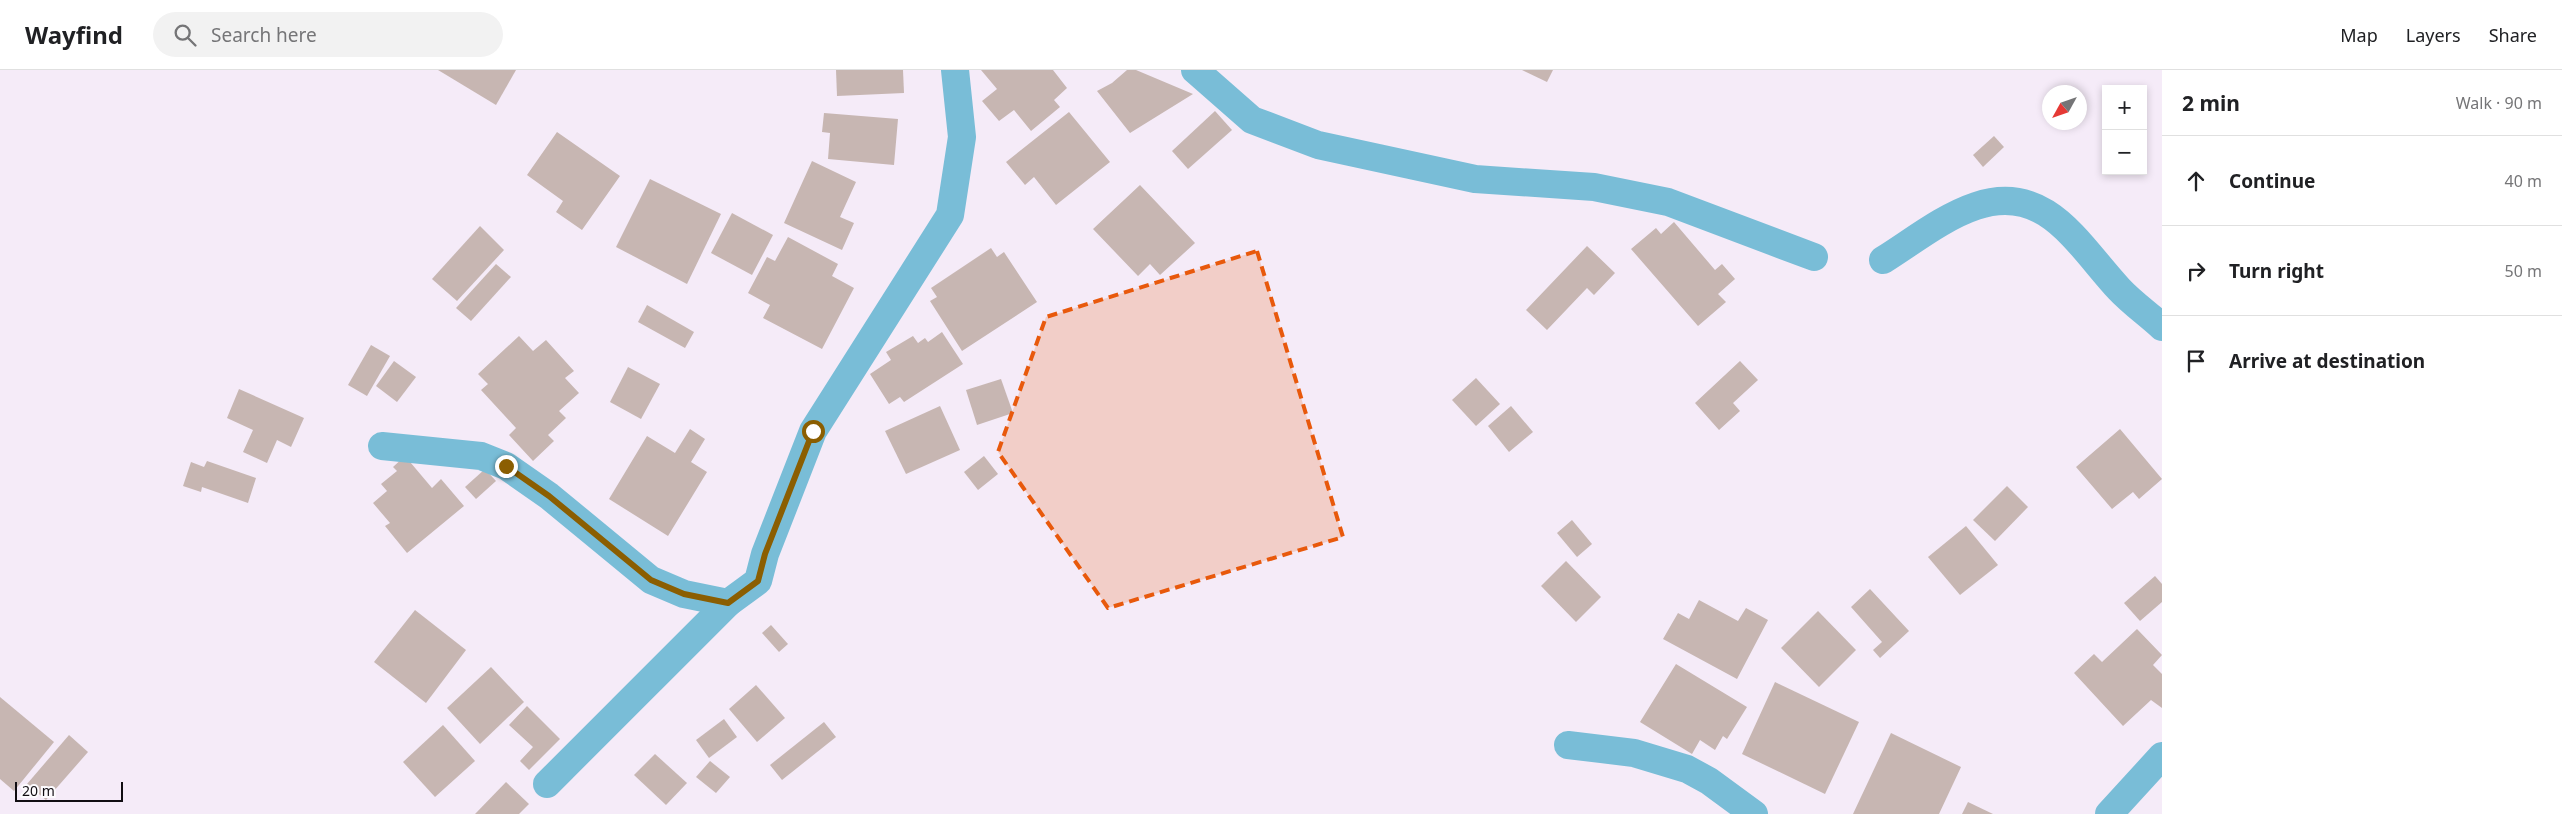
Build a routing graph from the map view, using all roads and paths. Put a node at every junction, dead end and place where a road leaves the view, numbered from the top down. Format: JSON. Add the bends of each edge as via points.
{"nodes":[{"id":1,"x":955,"y":70,"type":"edge"},
{"id":2,"x":1195,"y":70,"type":"edge"},
{"id":3,"x":1814,"y":257,"type":"dead end"},
{"id":4,"x":1883,"y":260,"type":"dead end"},
{"id":5,"x":2162,"y":326,"type":"edge"},
{"id":6,"x":382,"y":446,"type":"dead end"},
{"id":7,"x":728,"y":603,"type":"junction"},
{"id":8,"x":1568,"y":745,"type":"dead end"},
{"id":9,"x":2162,"y":756,"type":"edge"},
{"id":10,"x":547,"y":784,"type":"dead end"},
{"id":11,"x":1754,"y":814,"type":"edge"},
{"id":12,"x":2108,"y":814,"type":"edge"}],
"edges":[{"from":1,"to":7,"type":"street","via":[[962,138],[950,215],[813,431],[765,554],[758,581]]},
{"from":2,"to":3,"type":"street","via":[[1252,120],[1318,145],[1475,179],[1594,187],[1668,202]]},
{"from":4,"to":5,"type":"street","via":[[1976,206],[2010,199],[2037,206],[2070,233],[2120,290]]},
{"from":6,"to":7,"type":"street","via":[[481,456],[506,466],[549,496],[651,580],[684,594]]},
{"from":7,"to":10,"type":"street"},
{"from":8,"to":11,"type":"street","via":[[1634,753],[1687,770]]},
{"from":9,"to":12,"type":"street"}]}
